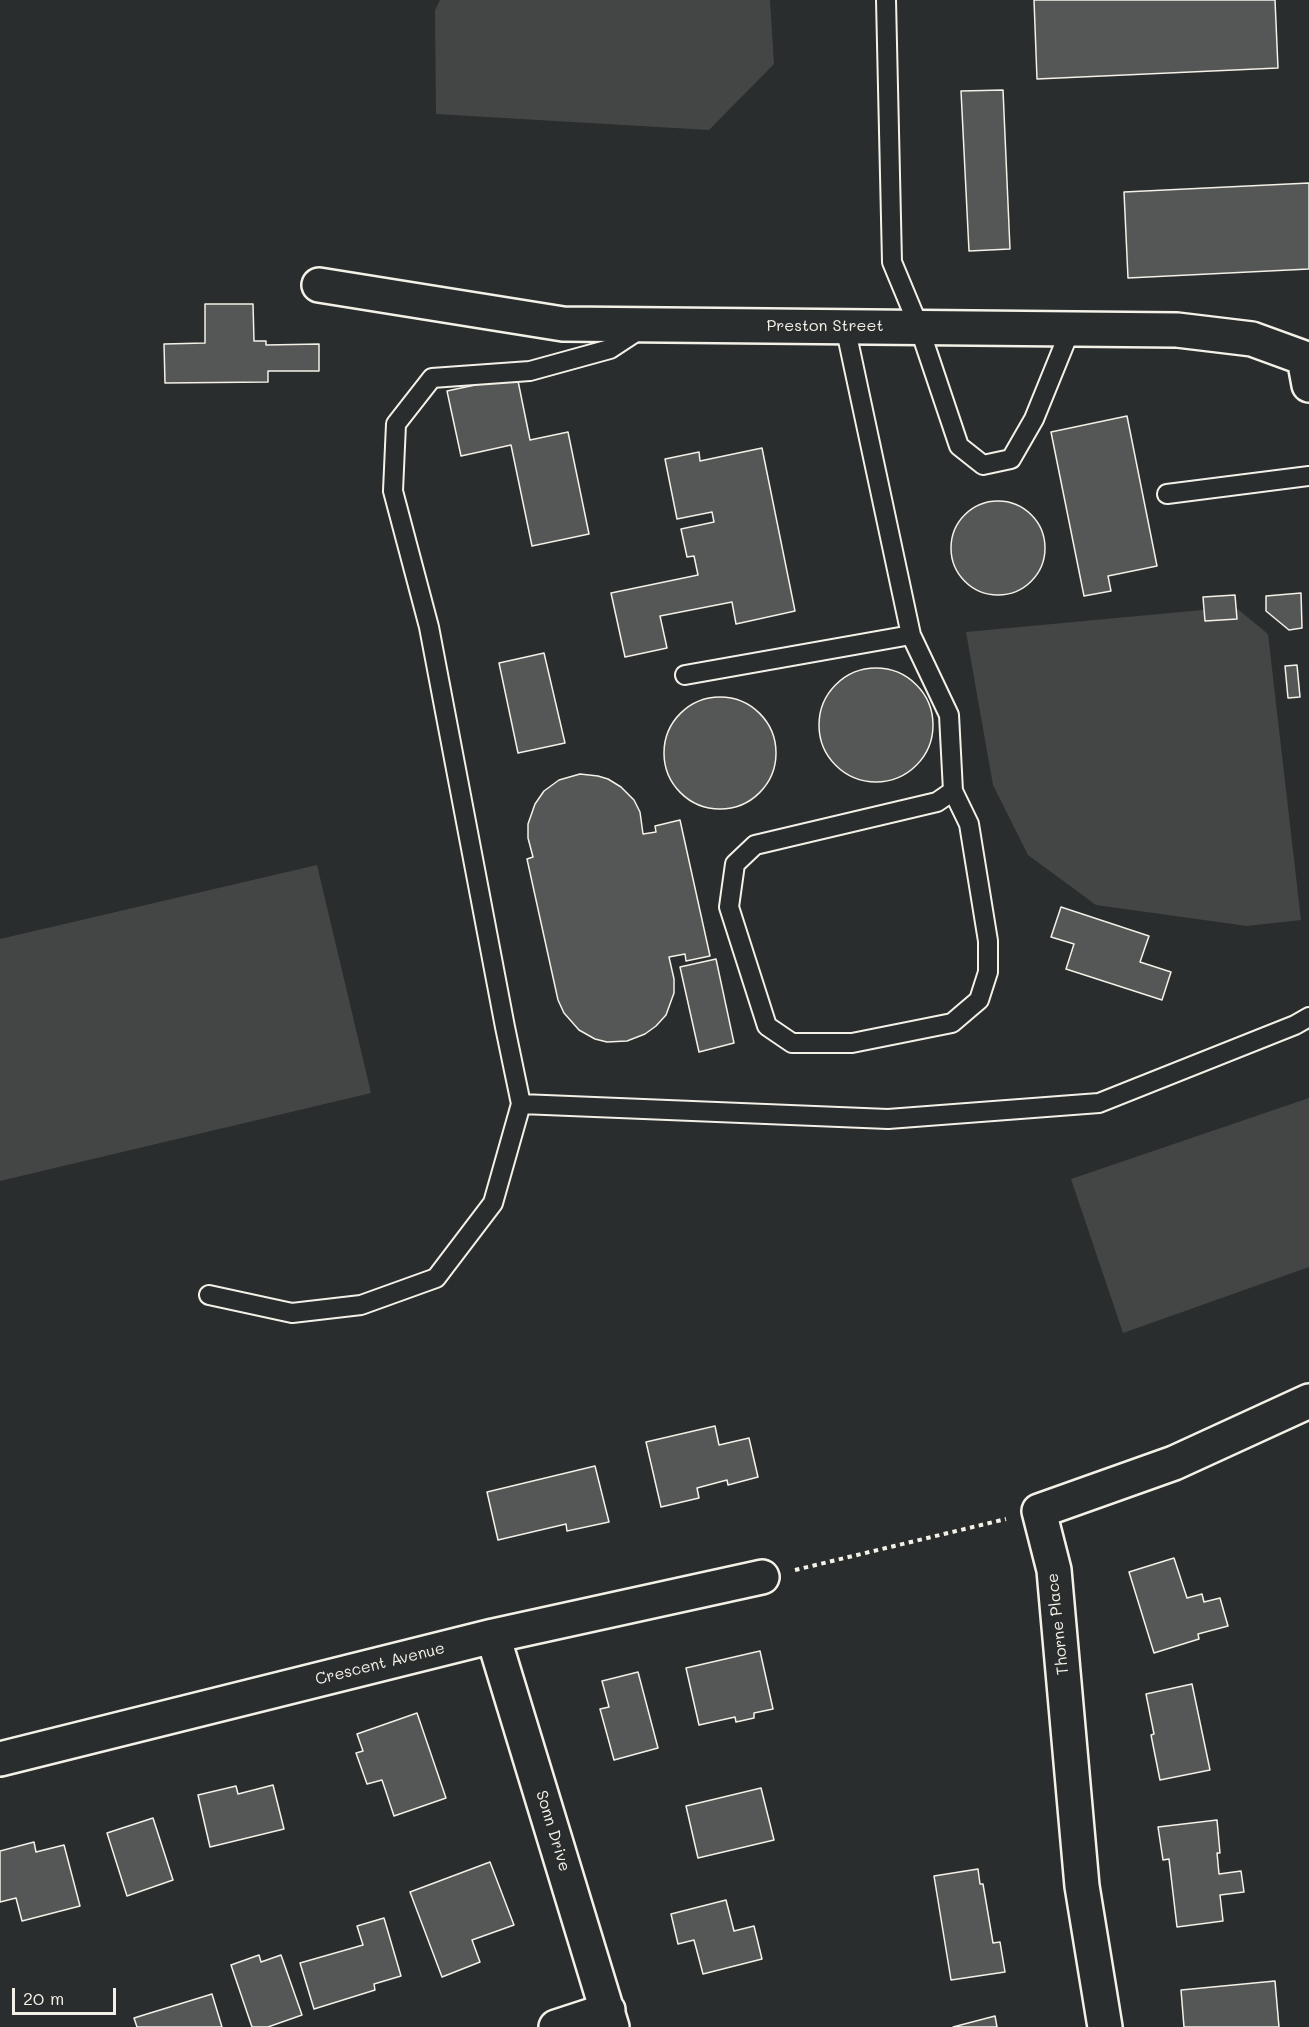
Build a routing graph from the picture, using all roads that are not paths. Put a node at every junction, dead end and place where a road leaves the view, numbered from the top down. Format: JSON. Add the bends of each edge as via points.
{"nodes":[{"id":1,"x":886,"y":0,"type":"edge"},
{"id":2,"x":319,"y":285,"type":"dead end"},
{"id":3,"x":648,"y":325,"type":"junction"},
{"id":4,"x":845,"y":326,"type":"junction"},
{"id":5,"x":919,"y":327,"type":"junction"},
{"id":6,"x":1071,"y":328,"type":"junction"},
{"id":7,"x":1309,"y":385,"type":"edge"},
{"id":8,"x":1309,"y":476,"type":"edge"},
{"id":9,"x":1167,"y":494,"type":"dead end"},
{"id":10,"x":911,"y":635,"type":"junction"},
{"id":11,"x":685,"y":675,"type":"dead end"},
{"id":12,"x":953,"y":791,"type":"junction"},
{"id":13,"x":1309,"y":1017,"type":"edge"},
{"id":14,"x":521,"y":1104,"type":"junction"},
{"id":15,"x":209,"y":1295,"type":"dead end"},
{"id":16,"x":1309,"y":1401,"type":"edge"},
{"id":17,"x":762,"y":1577,"type":"road end"},
{"id":18,"x":493,"y":1636,"type":"junction"},
{"id":19,"x":0,"y":1759,"type":"edge"},
{"id":20,"x":610,"y":2019,"type":"edge"},
{"id":21,"x":556,"y":2027,"type":"edge"},
{"id":22,"x":1105,"y":2027,"type":"edge"}],
"edges":[{"from":1,"to":5,"type":"lane","via":[[892,262]]},
{"from":2,"to":3,"type":"street","name":"Preston Street","via":[[563,324]]},
{"from":3,"to":4,"type":"street","name":"Preston Street"},
{"from":3,"to":14,"type":"lane","via":[[610,349],[530,371],[432,378],[396,424],[393,491],[429,627]]},
{"from":4,"to":5,"type":"street","name":"Preston Street"},
{"from":4,"to":10,"type":"lane"},
{"from":5,"to":6,"type":"street","name":"Preston Street"},
{"from":5,"to":6,"type":"lane","via":[[959,446],[983,465],[1011,459],[1034,419]]},
{"from":6,"to":7,"type":"street","name":"Preston Street","via":[[1177,330],[1252,339],[1304,358]]},
{"from":8,"to":9,"type":"lane"},
{"from":10,"to":11,"type":"lane"},
{"from":10,"to":12,"type":"lane","via":[[950,715]]},
{"from":12,"to":12,"type":"lane","via":[[937,802],[755,845],[735,864],[729,907],[767,1026],[792,1043],[852,1043],[952,1023],[979,1000],[988,972],[988,941],[969,824]]},
{"from":13,"to":14,"type":"lane","via":[[1099,1103],[888,1119]]},
{"from":14,"to":15,"type":"lane","via":[[493,1203],[436,1278],[361,1305],[292,1313]]},
{"from":16,"to":22,"type":"street","name":"Thorne Place","via":[[1173,1463],[1039,1511],[1054,1570],[1082,1886]]},
{"from":17,"to":18,"type":"street","name":"Crescent Avenue"},
{"from":18,"to":19,"type":"street","name":"Crescent Avenue"},
{"from":18,"to":20,"type":"street","name":"Sonn Drive"},
{"from":20,"to":21,"type":"street"}]}
